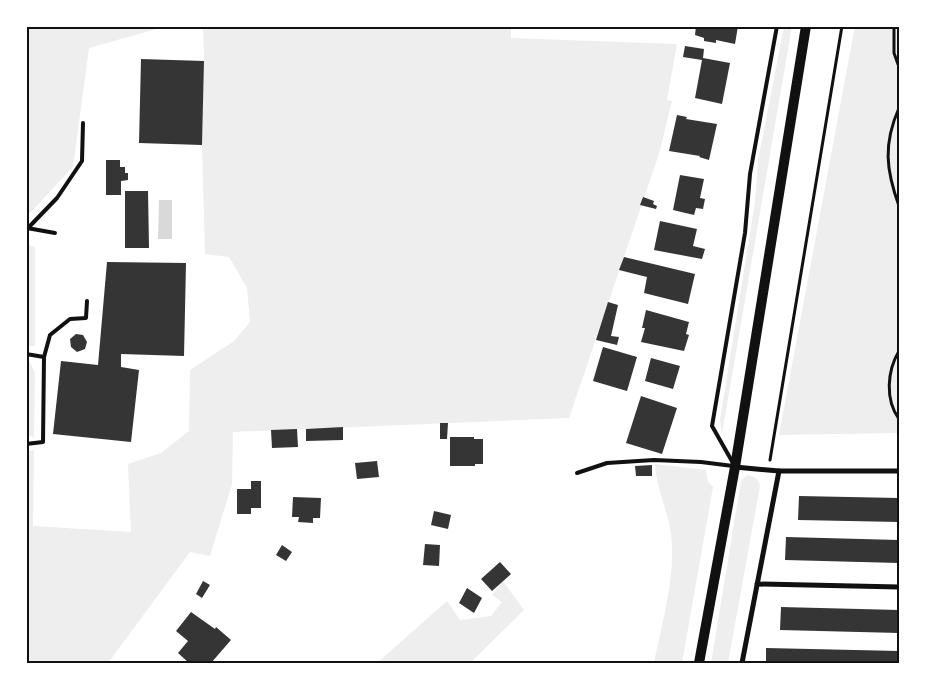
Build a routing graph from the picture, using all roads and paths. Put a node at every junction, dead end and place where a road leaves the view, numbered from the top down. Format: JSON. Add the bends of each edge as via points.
{"nodes":[{"id":1,"x":778,"y":26,"type":"edge"},
{"id":2,"x":806,"y":26,"type":"edge"},
{"id":3,"x":842,"y":26,"type":"edge"},
{"id":4,"x":894,"y":26,"type":"edge"},
{"id":5,"x":899,"y":67,"type":"edge"},
{"id":6,"x":899,"y":108,"type":"edge"},
{"id":7,"x":83,"y":124,"type":"dead end"},
{"id":8,"x":899,"y":206,"type":"edge"},
{"id":9,"x":27,"y":228,"type":"edge"},
{"id":10,"x":55,"y":233,"type":"dead end"},
{"id":11,"x":87,"y":301,"type":"dead end"},
{"id":12,"x":899,"y":351,"type":"edge"},
{"id":13,"x":26,"y":354,"type":"edge"},
{"id":14,"x":44,"y":356,"type":"junction"},
{"id":15,"x":899,"y":419,"type":"edge"},
{"id":16,"x":26,"y":444,"type":"edge"},
{"id":17,"x":735,"y":467,"type":"junction"},
{"id":18,"x":768,"y":470,"type":"junction"},
{"id":19,"x":780,"y":471,"type":"junction"},
{"id":20,"x":899,"y":471,"type":"edge"},
{"id":21,"x":577,"y":472,"type":"dead end"},
{"id":22,"x":757,"y":584,"type":"junction"},
{"id":23,"x":899,"y":586,"type":"edge"},
{"id":24,"x":699,"y":663,"type":"edge"},
{"id":25,"x":742,"y":663,"type":"edge"}],
"edges":[{"from":1,"to":17,"type":"lane","via":[[750,174],[744,233],[712,426]]},
{"from":2,"to":17,"type":"main road"},
{"from":3,"to":18,"type":"path"},
{"from":4,"to":5,"type":"path","via":[[894,53]]},
{"from":6,"to":8,"type":"path","via":[[889,134],[888,157],[891,184]]},
{"from":7,"to":9,"type":"lane","via":[[82,161],[58,198]]},
{"from":9,"to":10,"type":"lane"},
{"from":11,"to":14,"type":"lane","via":[[86,318],[70,319],[50,335]]},
{"from":12,"to":15,"type":"path","via":[[890,371],[889,390],[892,409]]},
{"from":13,"to":14,"type":"lane"},
{"from":14,"to":16,"type":"lane","via":[[43,442]]},
{"from":17,"to":18,"type":"street"},
{"from":17,"to":21,"type":"lane","via":[[654,460],[607,463]]},
{"from":17,"to":24,"type":"main road"},
{"from":18,"to":19,"type":"street"},
{"from":19,"to":20,"type":"street"},
{"from":19,"to":22,"type":"street"},
{"from":22,"to":23,"type":"street"},
{"from":22,"to":25,"type":"street"}]}
